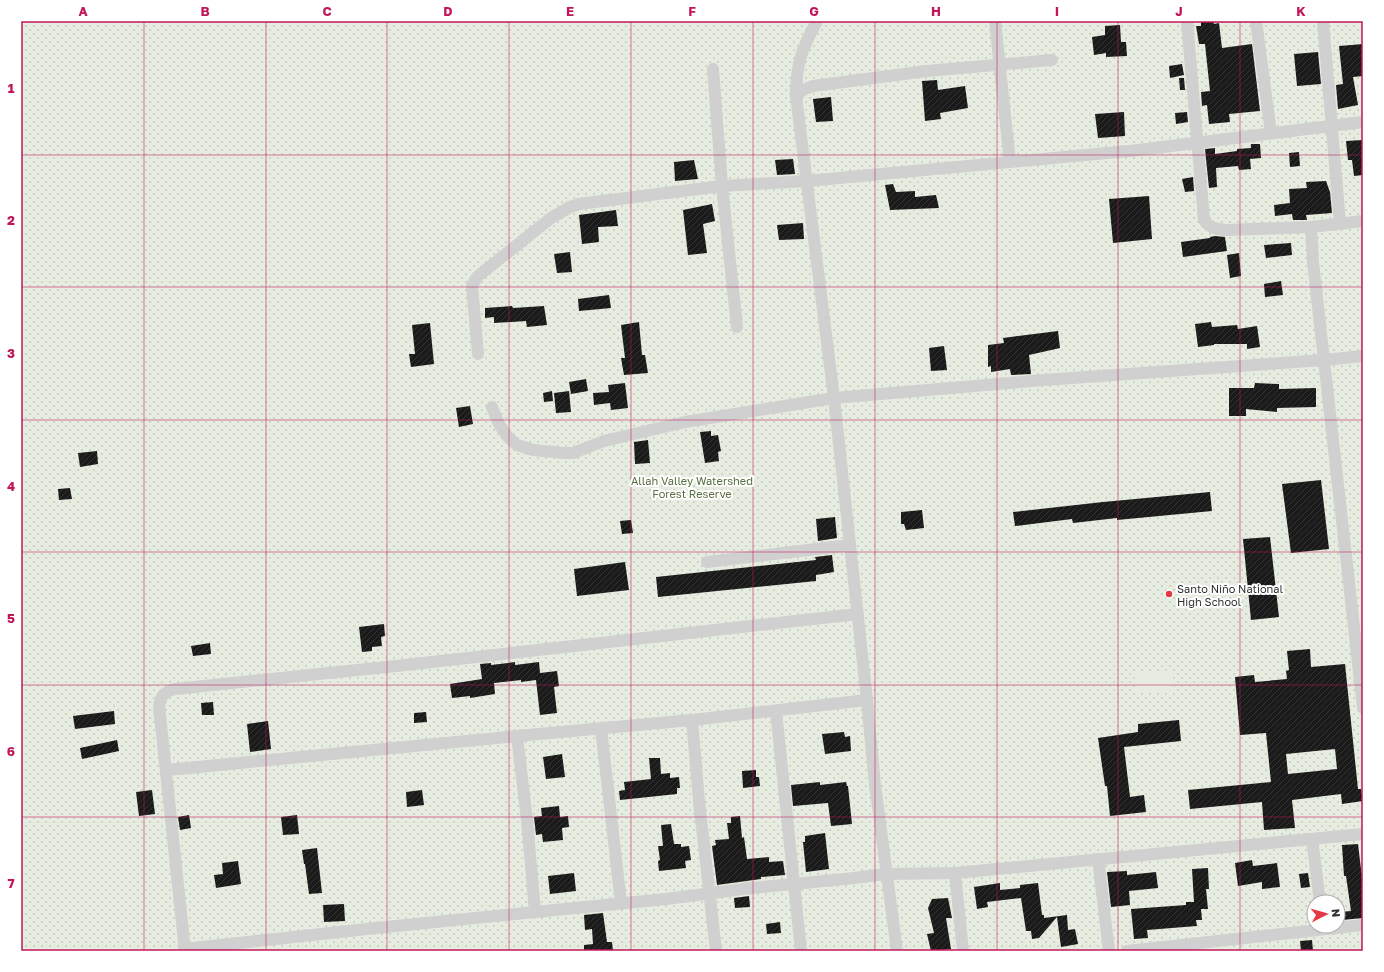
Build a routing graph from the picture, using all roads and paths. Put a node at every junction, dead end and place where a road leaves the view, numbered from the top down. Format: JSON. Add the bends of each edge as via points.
{"nodes":[{"id":1,"x":817,"y":21,"type":"edge"},
{"id":2,"x":995,"y":21,"type":"edge"},
{"id":3,"x":1187,"y":21,"type":"edge"},
{"id":4,"x":1256,"y":21,"type":"edge"},
{"id":5,"x":1323,"y":21,"type":"edge"},
{"id":6,"x":1052,"y":60,"type":"dead end"},
{"id":7,"x":999,"y":64,"type":"junction"},
{"id":8,"x":713,"y":69,"type":"dead end"},
{"id":9,"x":796,"y":96,"type":"junction"},
{"id":10,"x":1363,"y":122,"type":"edge"},
{"id":11,"x":1333,"y":126,"type":"junction"},
{"id":12,"x":1271,"y":134,"type":"junction"},
{"id":13,"x":1197,"y":143,"type":"junction"},
{"id":14,"x":1010,"y":162,"type":"junction"},
{"id":15,"x":807,"y":181,"type":"junction"},
{"id":16,"x":722,"y":186,"type":"junction"},
{"id":17,"x":1363,"y":221,"type":"edge"},
{"id":18,"x":1340,"y":224,"type":"junction"},
{"id":19,"x":1311,"y":227,"type":"junction"},
{"id":20,"x":737,"y":326,"type":"dead end"},
{"id":21,"x":478,"y":354,"type":"dead end"},
{"id":22,"x":1363,"y":356,"type":"edge"},
{"id":23,"x":1324,"y":360,"type":"junction"},
{"id":24,"x":834,"y":398,"type":"junction"},
{"id":25,"x":492,"y":408,"type":"dead end"},
{"id":26,"x":850,"y":545,"type":"junction"},
{"id":27,"x":707,"y":562,"type":"dead end"},
{"id":28,"x":858,"y":614,"type":"junction"},
{"id":29,"x":867,"y":700,"type":"junction"},
{"id":30,"x":1363,"y":708,"type":"edge"},
{"id":31,"x":776,"y":711,"type":"junction"},
{"id":32,"x":692,"y":720,"type":"junction"},
{"id":33,"x":601,"y":728,"type":"junction"},
{"id":34,"x":517,"y":736,"type":"junction"},
{"id":35,"x":167,"y":770,"type":"junction"},
{"id":36,"x":1363,"y":834,"type":"edge"},
{"id":37,"x":1312,"y":838,"type":"junction"},
{"id":38,"x":1098,"y":859,"type":"junction"},
{"id":39,"x":955,"y":873,"type":"junction"},
{"id":40,"x":887,"y":874,"type":"junction"},
{"id":41,"x":793,"y":884,"type":"junction"},
{"id":42,"x":709,"y":893,"type":"junction"},
{"id":43,"x":1319,"y":894,"type":"edge"},
{"id":44,"x":620,"y":903,"type":"junction"},
{"id":45,"x":535,"y":912,"type":"junction"},
{"id":46,"x":1363,"y":926,"type":"edge"},
{"id":47,"x":1346,"y":927,"type":"edge"},
{"id":48,"x":1306,"y":930,"type":"edge"},
{"id":49,"x":275,"y":945,"type":"edge"},
{"id":50,"x":185,"y":950,"type":"edge"},
{"id":51,"x":716,"y":951,"type":"edge"},
{"id":52,"x":801,"y":951,"type":"edge"},
{"id":53,"x":897,"y":951,"type":"edge"},
{"id":54,"x":963,"y":951,"type":"edge"},
{"id":55,"x":1108,"y":951,"type":"edge"},
{"id":56,"x":1127,"y":951,"type":"edge"}],
"edges":[{"from":1,"to":9,"type":"street","via":[[797,67]]},
{"from":2,"to":7,"type":"street"},
{"from":3,"to":13,"type":"street"},
{"from":4,"to":12,"type":"street"},
{"from":5,"to":11,"type":"street"},
{"from":6,"to":7,"type":"street"},
{"from":7,"to":9,"type":"street","via":[[813,86]]},
{"from":7,"to":14,"type":"street"},
{"from":8,"to":16,"type":"street"},
{"from":9,"to":15,"type":"street"},
{"from":10,"to":11,"type":"street"},
{"from":11,"to":12,"type":"street"},
{"from":11,"to":18,"type":"street"},
{"from":12,"to":13,"type":"street"},
{"from":13,"to":14,"type":"street"},
{"from":13,"to":19,"type":"street","via":[[1202,214],[1208,226],[1226,230]]},
{"from":14,"to":15,"type":"street"},
{"from":15,"to":16,"type":"street"},
{"from":15,"to":24,"type":"street"},
{"from":16,"to":20,"type":"street"},
{"from":16,"to":21,"type":"street","via":[[579,204],[551,218],[474,281],[472,286]]},
{"from":17,"to":18,"type":"street"},
{"from":18,"to":19,"type":"street"},
{"from":19,"to":23,"type":"street"},
{"from":22,"to":23,"type":"street"},
{"from":23,"to":24,"type":"street"},
{"from":23,"to":30,"type":"street"},
{"from":24,"to":25,"type":"street","via":[[685,422],[626,435],[564,454],[517,445],[507,436]]},
{"from":24,"to":26,"type":"street"},
{"from":26,"to":27,"type":"street"},
{"from":26,"to":28,"type":"street"},
{"from":28,"to":29,"type":"street"},
{"from":28,"to":35,"type":"street","via":[[175,689],[165,692],[159,706]]},
{"from":29,"to":31,"type":"street"},
{"from":29,"to":40,"type":"street"},
{"from":31,"to":32,"type":"street"},
{"from":31,"to":41,"type":"street"},
{"from":32,"to":33,"type":"street"},
{"from":32,"to":42,"type":"street"},
{"from":33,"to":34,"type":"street"},
{"from":33,"to":44,"type":"street"},
{"from":34,"to":35,"type":"street"},
{"from":34,"to":45,"type":"street"},
{"from":35,"to":50,"type":"street"},
{"from":36,"to":37,"type":"street"},
{"from":37,"to":38,"type":"street"},
{"from":37,"to":43,"type":"street"},
{"from":38,"to":39,"type":"street"},
{"from":38,"to":55,"type":"street"},
{"from":39,"to":40,"type":"street"},
{"from":39,"to":54,"type":"street"},
{"from":40,"to":41,"type":"street"},
{"from":40,"to":53,"type":"street"},
{"from":41,"to":42,"type":"street"},
{"from":41,"to":52,"type":"street"},
{"from":42,"to":44,"type":"street"},
{"from":42,"to":51,"type":"street"},
{"from":44,"to":45,"type":"street"},
{"from":45,"to":49,"type":"street","via":[[376,928]]},
{"from":46,"to":47,"type":"street"},
{"from":48,"to":56,"type":"street"},
{"from":49,"to":50,"type":"street"}]}
